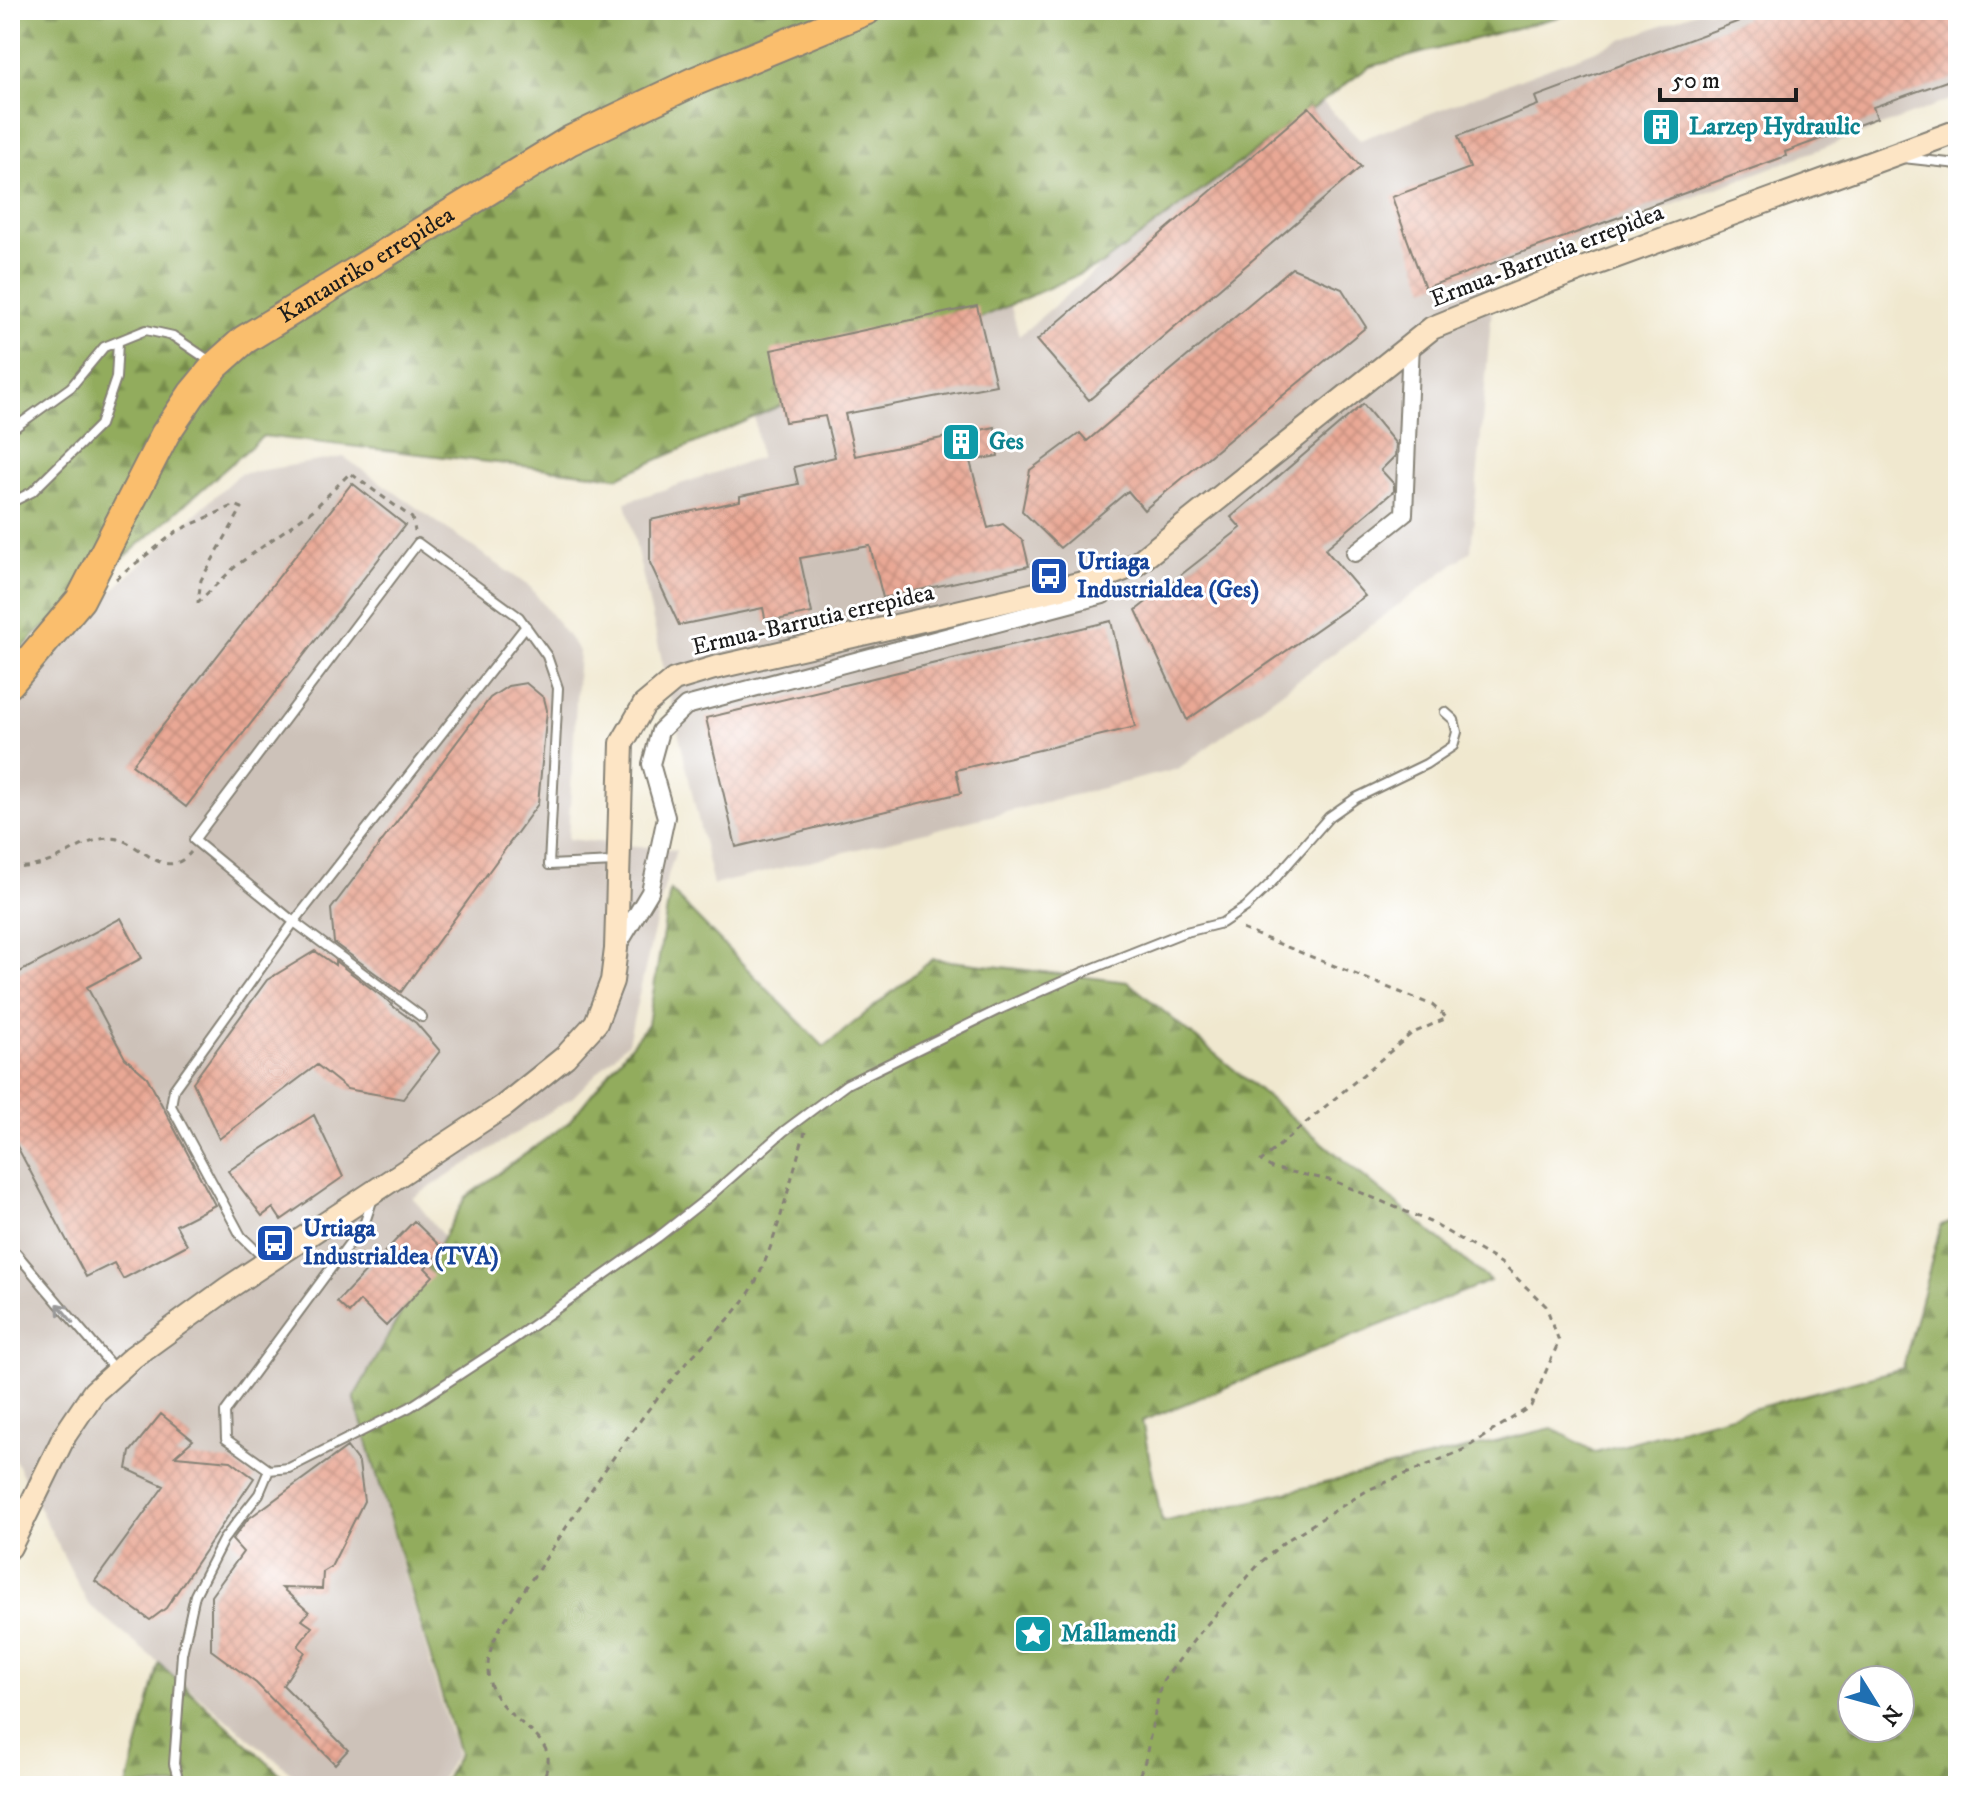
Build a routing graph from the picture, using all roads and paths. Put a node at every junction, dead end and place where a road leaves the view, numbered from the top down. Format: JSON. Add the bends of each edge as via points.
{"nodes":[{"id":1,"x":867,"y":10,"type":"edge"},
{"id":2,"x":1958,"y":131,"type":"edge"},
{"id":3,"x":1890,"y":156,"type":"junction"},
{"id":4,"x":1958,"y":164,"type":"edge"},
{"id":5,"x":118,"y":342,"type":"junction"},
{"id":6,"x":1411,"y":342,"type":"junction"},
{"id":7,"x":216,"y":365,"type":"junction"},
{"id":8,"x":10,"y":431,"type":"edge"},
{"id":9,"x":10,"y":503,"type":"edge"},
{"id":10,"x":418,"y":543,"type":"junction"},
{"id":11,"x":1355,"y":553,"type":"dead end"},
{"id":12,"x":1096,"y":580,"type":"junction"},
{"id":13,"x":113,"y":581,"type":"dead end"},
{"id":14,"x":526,"y":626,"type":"junction"},
{"id":15,"x":10,"y":683,"type":"edge"},
{"id":16,"x":1445,"y":712,"type":"dead end"},
{"id":17,"x":198,"y":843,"type":"junction"},
{"id":18,"x":620,"y":862,"type":"junction"},
{"id":19,"x":10,"y":868,"type":"edge"},
{"id":20,"x":294,"y":922,"type":"junction"},
{"id":21,"x":1222,"y":923,"type":"junction"},
{"id":22,"x":616,"y":949,"type":"junction"},
{"id":23,"x":422,"y":1017,"type":"dead end"},
{"id":24,"x":812,"y":1109,"type":"junction"},
{"id":25,"x":376,"y":1189,"type":"junction"},
{"id":26,"x":10,"y":1252,"type":"edge"},
{"id":27,"x":268,"y":1262,"type":"junction"},
{"id":28,"x":117,"y":1371,"type":"junction"},
{"id":29,"x":269,"y":1470,"type":"junction"},
{"id":30,"x":10,"y":1547,"type":"edge"},
{"id":31,"x":180,"y":1786,"type":"edge"},
{"id":32,"x":542,"y":1786,"type":"edge"},
{"id":33,"x":1135,"y":1786,"type":"edge"}],
"edges":[{"from":1,"to":7,"type":"highway","name":"Kantauriko errepidea","via":[[693,82],[569,141],[244,340]]},
{"from":2,"to":3,"type":"street","name":"Ermua-Barrutia errepidea"},
{"from":3,"to":4,"type":"lane"},
{"from":3,"to":6,"type":"street","name":"Ermua-Barrutia errepidea","via":[[1541,284],[1432,328]]},
{"from":5,"to":7,"type":"lane","via":[[146,330],[173,336]]},
{"from":5,"to":8,"type":"lane","via":[[104,347],[71,387]]},
{"from":5,"to":9,"type":"lane","via":[[116,378],[100,425],[32,492]]},
{"from":6,"to":11,"type":"street","via":[[1404,514]]},
{"from":6,"to":12,"type":"street","name":"Ermua-Barrutia errepidea","via":[[1135,565]]},
{"from":7,"to":15,"type":"highway","name":"Kantauriko errepidea","via":[[165,434],[80,600]]},
{"from":10,"to":13,"type":"path","via":[[412,518],[350,473],[313,510],[237,565],[198,602],[201,580],[242,508],[235,505],[177,531]]},
{"from":10,"to":14,"type":"lane"},
{"from":10,"to":17,"type":"lane","via":[[194,840]]},
{"from":12,"to":18,"type":"street","name":"Ermua-Barrutia errepidea","via":[[674,680],[644,705],[622,743]]},
{"from":12,"to":22,"type":"street","via":[[1103,595],[686,706],[660,731],[651,764],[666,817],[650,892]]},
{"from":14,"to":18,"type":"lane","via":[[547,656],[558,688],[549,865]]},
{"from":14,"to":20,"type":"lane"},
{"from":16,"to":21,"type":"lane","via":[[1457,732],[1453,746],[1329,817],[1263,891]]},
{"from":17,"to":19,"type":"path","via":[[185,859],[170,864],[153,860],[121,839],[100,839],[51,861]]},
{"from":17,"to":20,"type":"lane"},
{"from":18,"to":22,"type":"street","name":"Ermua-Barrutia errepidea"},
{"from":20,"to":23,"type":"lane"},
{"from":20,"to":27,"type":"lane","via":[[174,1089],[171,1106],[241,1236]]},
{"from":21,"to":24,"type":"lane","via":[[1182,933],[998,1010],[877,1068]]},
{"from":21,"to":33,"type":"path","via":[[1432,1005],[1447,1018],[1411,1034],[1261,1161],[1334,1181],[1430,1222],[1501,1263],[1546,1306],[1559,1341],[1531,1406],[1463,1450],[1368,1490],[1284,1542],[1259,1564],[1161,1684]]},
{"from":22,"to":25,"type":"street","name":"Ermua-Barrutia errepidea","via":[[612,981],[596,1023],[565,1057],[504,1106]]},
{"from":24,"to":29,"type":"lane","via":[[658,1237],[512,1340],[410,1407],[289,1468]]},
{"from":24,"to":32,"type":"path","via":[[763,1265],[744,1301],[680,1369],[643,1419],[554,1546],[489,1657],[490,1682],[503,1707],[544,1745],[549,1758]]},
{"from":25,"to":27,"type":"street","name":"Ermua-Barrutia errepidea"},
{"from":25,"to":29,"type":"lane","via":[[365,1222],[225,1412],[226,1439]]},
{"from":28,"to":26,"type":"lane","one_way":true},
{"from":27,"to":28,"type":"street","name":"Ermua-Barrutia errepidea"},
{"from":28,"to":30,"type":"street","name":"Ermua-Barrutia errepidea","via":[[94,1392],[65,1435]]},
{"from":29,"to":31,"type":"lane","via":[[195,1595],[182,1654],[174,1764]]}]}
